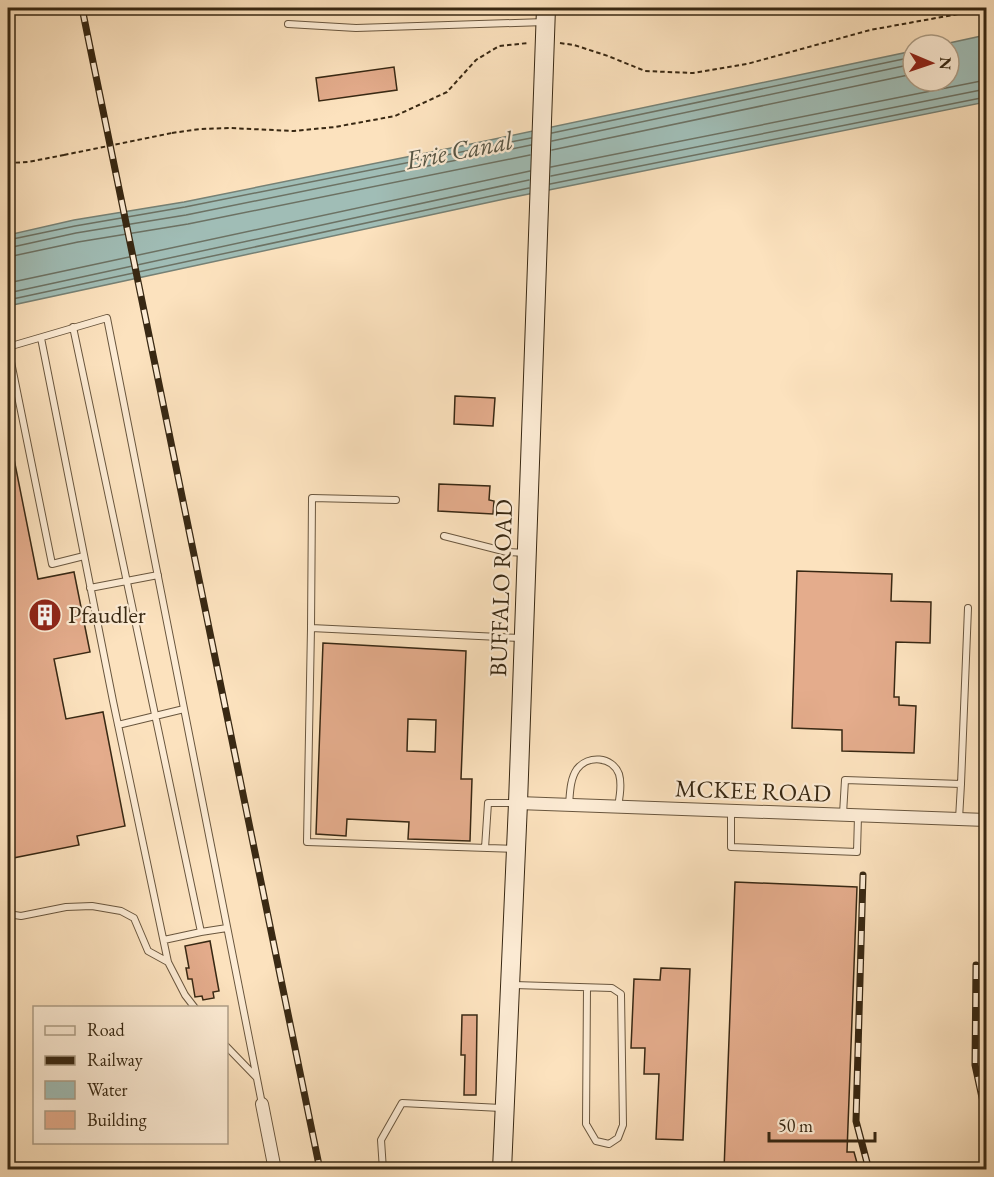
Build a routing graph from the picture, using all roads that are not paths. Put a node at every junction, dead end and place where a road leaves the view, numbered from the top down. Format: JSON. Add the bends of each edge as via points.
{"nodes":[{"id":1,"x":545,"y":15,"type":"edge"},
{"id":2,"x":288,"y":24,"type":"dead end"},
{"id":3,"x":73,"y":327,"type":"junction"},
{"id":4,"x":41,"y":338,"type":"junction"},
{"id":5,"x":8,"y":347,"type":"edge"},
{"id":6,"x":396,"y":500,"type":"dead end"},
{"id":7,"x":444,"y":536,"type":"dead end"},
{"id":8,"x":527,"y":553,"type":"junction"},
{"id":9,"x":84,"y":556,"type":"junction"},
{"id":10,"x":158,"y":575,"type":"junction"},
{"id":11,"x":127,"y":582,"type":"junction"},
{"id":12,"x":90,"y":588,"type":"junction"},
{"id":13,"x":968,"y":608,"type":"dead end"},
{"id":14,"x":311,"y":628,"type":"junction"},
{"id":15,"x":524,"y":638,"type":"junction"},
{"id":16,"x":184,"y":709,"type":"junction"},
{"id":17,"x":155,"y":716,"type":"junction"},
{"id":18,"x":118,"y":725,"type":"junction"},
{"id":19,"x":961,"y":784,"type":"junction"},
{"id":20,"x":518,"y":803,"type":"junction"},
{"id":21,"x":568,"y":805,"type":"junction"},
{"id":22,"x":618,"y":807,"type":"junction"},
{"id":23,"x":731,"y":811,"type":"junction"},
{"id":24,"x":843,"y":815,"type":"junction"},
{"id":25,"x":858,"y":816,"type":"junction"},
{"id":26,"x":959,"y":819,"type":"junction"},
{"id":27,"x":987,"y":820,"type":"edge"},
{"id":28,"x":485,"y":848,"type":"junction"},
{"id":29,"x":516,"y":849,"type":"junction"},
{"id":30,"x":8,"y":914,"type":"edge"},
{"id":31,"x":228,"y":928,"type":"junction"},
{"id":32,"x":201,"y":932,"type":"junction"},
{"id":33,"x":164,"y":940,"type":"junction"},
{"id":34,"x":168,"y":962,"type":"junction"},
{"id":35,"x":510,"y":985,"type":"junction"},
{"id":36,"x":587,"y":988,"type":"junction"},
{"id":37,"x":193,"y":1006,"type":"edge"},
{"id":38,"x":228,"y":1048,"type":"edge"},
{"id":39,"x":256,"y":1078,"type":"junction"},
{"id":40,"x":262,"y":1104,"type":"joint"},
{"id":41,"x":505,"y":1108,"type":"junction"},
{"id":42,"x":274,"y":1170,"type":"edge"},
{"id":43,"x":383,"y":1170,"type":"edge"},
{"id":44,"x":502,"y":1170,"type":"edge"}],
"edges":[{"from":1,"to":2,"type":"lane","via":[[356,28]]},
{"from":1,"to":8,"type":"main road","name":"BUFFALO ROAD"},
{"from":3,"to":4,"type":"lane"},
{"from":3,"to":10,"type":"lane","via":[[107,318]]},
{"from":3,"to":11,"type":"lane"},
{"from":4,"to":5,"type":"lane"},
{"from":4,"to":9,"type":"lane"},
{"from":5,"to":9,"type":"lane","via":[[52,564]]},
{"from":6,"to":14,"type":"lane","via":[[312,498]]},
{"from":7,"to":8,"type":"lane","via":[[507,552]]},
{"from":8,"to":15,"type":"main road","name":"BUFFALO ROAD"},
{"from":9,"to":12,"type":"lane"},
{"from":10,"to":11,"type":"lane"},
{"from":10,"to":16,"type":"lane"},
{"from":11,"to":12,"type":"lane"},
{"from":11,"to":17,"type":"lane"},
{"from":12,"to":18,"type":"lane"},
{"from":13,"to":19,"type":"lane"},
{"from":14,"to":15,"type":"lane"},
{"from":14,"to":28,"type":"lane","via":[[307,842]]},
{"from":15,"to":20,"type":"main road","name":"BUFFALO ROAD"},
{"from":16,"to":17,"type":"lane"},
{"from":16,"to":31,"type":"lane"},
{"from":17,"to":18,"type":"lane"},
{"from":17,"to":32,"type":"lane"},
{"from":18,"to":33,"type":"lane"},
{"from":19,"to":24,"type":"lane","via":[[845,780]]},
{"from":19,"to":26,"type":"lane"},
{"from":20,"to":21,"type":"street","name":"MCKEE ROAD"},
{"from":20,"to":28,"type":"lane","via":[[488,802]]},
{"from":20,"to":29,"type":"main road","name":"BUFFALO ROAD"},
{"from":21,"to":22,"type":"street","name":"MCKEE ROAD"},
{"from":21,"to":22,"type":"lane","via":[[576,771],[584,762],[604,759],[620,775]]},
{"from":22,"to":23,"type":"street","name":"MCKEE ROAD"},
{"from":23,"to":24,"type":"street","name":"MCKEE ROAD"},
{"from":23,"to":25,"type":"lane","via":[[731,847],[857,852]]},
{"from":24,"to":25,"type":"street","name":"MCKEE ROAD"},
{"from":25,"to":26,"type":"street","name":"MCKEE ROAD"},
{"from":26,"to":27,"type":"street","name":"MCKEE ROAD"},
{"from":28,"to":29,"type":"lane"},
{"from":29,"to":35,"type":"main road","name":"BUFFALO ROAD"},
{"from":30,"to":34,"type":"lane","via":[[21,916],[92,906],[121,911],[134,918],[148,951]]},
{"from":31,"to":32,"type":"lane"},
{"from":31,"to":39,"type":"lane"},
{"from":32,"to":33,"type":"lane"},
{"from":33,"to":34,"type":"lane"},
{"from":34,"to":37,"type":"lane"},
{"from":35,"to":36,"type":"lane"},
{"from":35,"to":41,"type":"main road","name":"BUFFALO ROAD"},
{"from":36,"to":36,"type":"lane","via":[[612,988],[621,994],[622,1000],[623,1125],[618,1138],[609,1143],[596,1142],[586,1124]]},
{"from":38,"to":39,"type":"lane"},
{"from":39,"to":40,"type":"lane"},
{"from":40,"to":42,"type":"street"},
{"from":41,"to":43,"type":"lane","via":[[402,1103],[381,1140]]},
{"from":41,"to":44,"type":"main road","name":"BUFFALO ROAD"}]}
